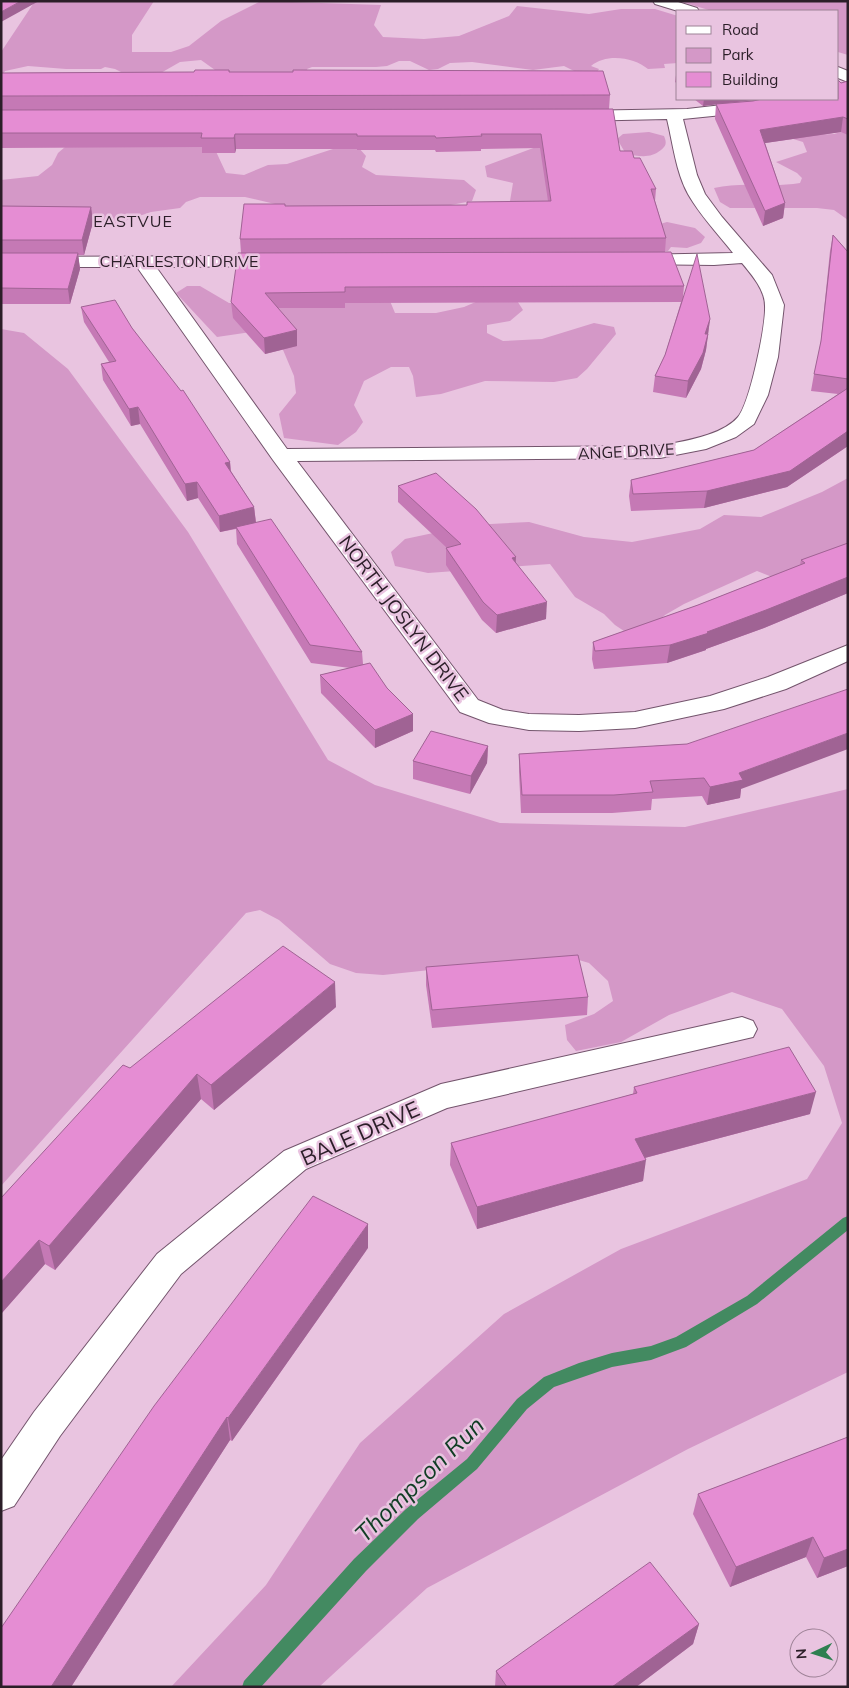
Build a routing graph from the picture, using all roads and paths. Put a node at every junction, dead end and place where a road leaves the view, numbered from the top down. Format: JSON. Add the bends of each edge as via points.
{"nodes":[{"id":1,"x":660,"y":1,"type":"edge"},
{"id":2,"x":689,"y":10,"type":"edge"},
{"id":3,"x":793,"y":100,"type":"edge"},
{"id":4,"x":560,"y":116,"type":"edge"},
{"id":5,"x":674,"y":116,"type":"junction"},
{"id":6,"x":747,"y":257,"type":"junction"},
{"id":7,"x":617,"y":260,"type":"edge"},
{"id":8,"x":292,"y":261,"type":"edge"},
{"id":9,"x":1,"y":262,"type":"edge"},
{"id":10,"x":144,"y":262,"type":"junction"},
{"id":11,"x":281,"y":455,"type":"junction"},
{"id":12,"x":848,"y":652,"type":"edge"},
{"id":13,"x":742,"y":1029,"type":"dead end"},
{"id":14,"x":1,"y":1493,"type":"edge"}],
"edges":[{"from":1,"to":2,"type":"street"},
{"from":3,"to":5,"type":"street"},
{"from":4,"to":5,"type":"street"},
{"from":5,"to":6,"type":"street","name":"ANGE DRIVE","via":[[688,175],[697,194]]},
{"from":6,"to":7,"type":"street"},
{"from":6,"to":11,"type":"street","name":"ANGE DRIVE","via":[[765,279],[775,305],[768,357],[758,395],[746,420],[728,433],[698,445],[660,452]]},
{"from":8,"to":10,"type":"street","name":"CHARLESTON DRIVE"},
{"from":9,"to":10,"type":"street","name":"CHARLESTON DRIVE"},
{"from":10,"to":11,"type":"street","name":"NORTH JOSLYN DRIVE"},
{"from":11,"to":12,"type":"street","name":"NORTH JOSLYN DRIVE","via":[[469,706],[498,717],[529,722],[579,723],[656,717],[777,683]]},
{"from":13,"to":14,"type":"street","name":"BALE DRIVE","via":[[441,1097],[295,1160],[169,1264],[46,1424]]}]}
